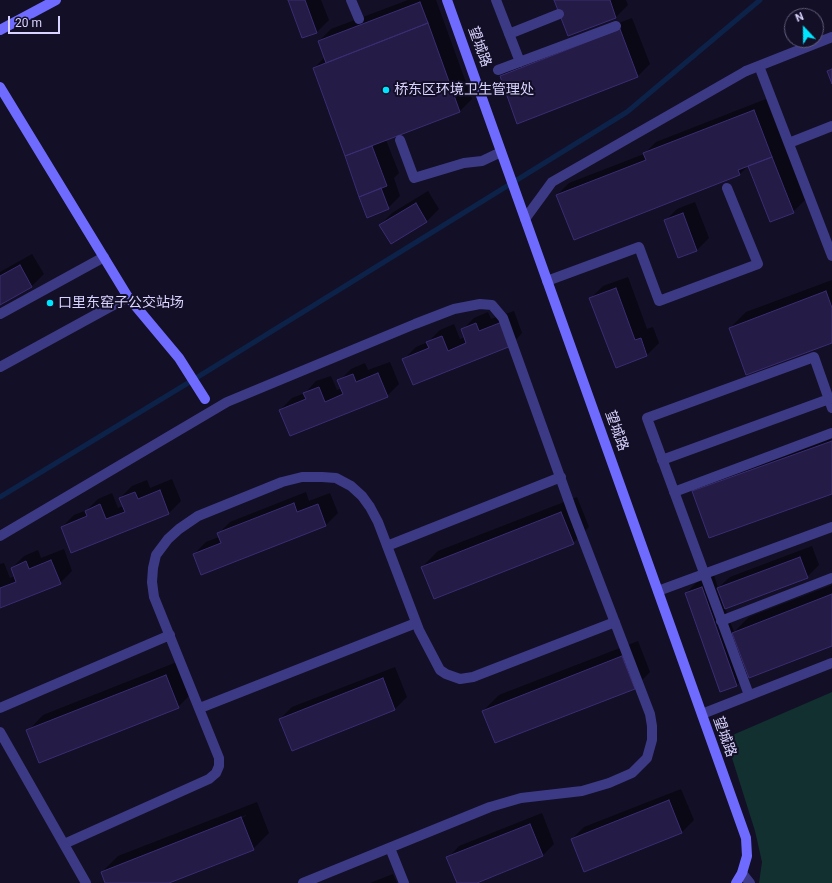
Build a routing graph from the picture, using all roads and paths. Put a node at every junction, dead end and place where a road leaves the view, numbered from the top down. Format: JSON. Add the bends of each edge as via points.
{"nodes":[{"id":1,"x":56,"y":0,"type":"edge"},
{"id":2,"x":352,"y":0,"type":"edge"},
{"id":3,"x":447,"y":0,"type":"edge"},
{"id":4,"x":496,"y":0,"type":"edge"},
{"id":5,"x":559,"y":14,"type":"dead end"},
{"id":6,"x":359,"y":19,"type":"dead end"},
{"id":7,"x":616,"y":26,"type":"dead end"},
{"id":8,"x":0,"y":30,"type":"edge"},
{"id":9,"x":510,"y":34,"type":"junction"},
{"id":10,"x":832,"y":37,"type":"edge"},
{"id":11,"x":520,"y":62,"type":"junction"},
{"id":12,"x":759,"y":66,"type":"junction"},
{"id":13,"x":498,"y":70,"type":"dead end"},
{"id":14,"x":0,"y":87,"type":"edge"},
{"id":15,"x":832,"y":126,"type":"edge"},
{"id":16,"x":400,"y":140,"type":"dead end"},
{"id":17,"x":789,"y":143,"type":"junction"},
{"id":18,"x":502,"y":154,"type":"junction"},
{"id":19,"x":727,"y":188,"type":"dead end"},
{"id":20,"x":526,"y":219,"type":"junction"},
{"id":21,"x":832,"y":256,"type":"edge"},
{"id":22,"x":104,"y":257,"type":"junction"},
{"id":23,"x":547,"y":281,"type":"junction"},
{"id":24,"x":128,"y":297,"type":"junction"},
{"id":25,"x":0,"y":314,"type":"edge"},
{"id":26,"x":0,"y":367,"type":"edge"},
{"id":27,"x":205,"y":399,"type":"joint"},
{"id":28,"x":830,"y":404,"type":"edge"},
{"id":29,"x":212,"y":410,"type":"junction"},
{"id":30,"x":832,"y":433,"type":"edge"},
{"id":31,"x":662,"y":460,"type":"junction"},
{"id":32,"x":561,"y":477,"type":"junction"},
{"id":33,"x":674,"y":492,"type":"junction"},
{"id":34,"x":832,"y":527,"type":"edge"},
{"id":35,"x":0,"y":536,"type":"edge"},
{"id":36,"x":387,"y":546,"type":"junction"},
{"id":37,"x":704,"y":574,"type":"junction"},
{"id":38,"x":832,"y":578,"type":"edge"},
{"id":39,"x":658,"y":591,"type":"junction"},
{"id":40,"x":722,"y":621,"type":"junction"},
{"id":41,"x":615,"y":622,"type":"junction"},
{"id":42,"x":416,"y":623,"type":"junction"},
{"id":43,"x":170,"y":635,"type":"junction"},
{"id":44,"x":832,"y":663,"type":"edge"},
{"id":45,"x":749,"y":695,"type":"junction"},
{"id":46,"x":0,"y":708,"type":"edge"},
{"id":47,"x":200,"y":708,"type":"junction"},
{"id":48,"x":702,"y":714,"type":"junction"},
{"id":49,"x":0,"y":732,"type":"edge"},
{"id":50,"x":64,"y":844,"type":"junction"},
{"id":51,"x":390,"y":848,"type":"junction"},
{"id":52,"x":742,"y":873,"type":"junction"},
{"id":53,"x":86,"y":883,"type":"edge"},
{"id":54,"x":303,"y":883,"type":"edge"},
{"id":55,"x":404,"y":883,"type":"edge"},
{"id":56,"x":736,"y":883,"type":"edge"},
{"id":57,"x":750,"y":883,"type":"edge"}],
"edges":[{"from":1,"to":8,"type":"main road"},
{"from":2,"to":6,"type":"street"},
{"from":3,"to":18,"type":"main road","name":"望城路"},
{"from":4,"to":9,"type":"street"},
{"from":5,"to":9,"type":"street"},
{"from":7,"to":11,"type":"street"},
{"from":9,"to":11,"type":"street"},
{"from":10,"to":12,"type":"street"},
{"from":11,"to":13,"type":"street"},
{"from":12,"to":17,"type":"street"},
{"from":12,"to":20,"type":"street","via":[[552,182]]},
{"from":14,"to":22,"type":"main road"},
{"from":15,"to":17,"type":"street"},
{"from":16,"to":18,"type":"street","via":[[414,178]]},
{"from":17,"to":21,"type":"street"},
{"from":18,"to":20,"type":"main road","name":"望城路"},
{"from":19,"to":23,"type":"street","via":[[758,264],[659,301],[639,247]]},
{"from":20,"to":23,"type":"main road","name":"望城路"},
{"from":22,"to":24,"type":"main road"},
{"from":22,"to":25,"type":"street"},
{"from":23,"to":39,"type":"main road","name":"望城路"},
{"from":24,"to":26,"type":"street"},
{"from":24,"to":27,"type":"main road","via":[[179,358]]},
{"from":27,"to":29,"type":"street"},
{"from":28,"to":31,"type":"street"},
{"from":28,"to":31,"type":"street","via":[[814,357],[647,418]]},
{"from":29,"to":32,"type":"street","via":[[454,309],[480,304],[492,305],[503,318]]},
{"from":29,"to":35,"type":"street"},
{"from":30,"to":33,"type":"street"},
{"from":31,"to":33,"type":"street"},
{"from":32,"to":36,"type":"street"},
{"from":32,"to":41,"type":"street"},
{"from":33,"to":37,"type":"street"},
{"from":34,"to":37,"type":"street"},
{"from":36,"to":42,"type":"street"},
{"from":36,"to":43,"type":"street","via":[[378,522],[362,496],[336,478],[302,477],[282,482],[198,516],[168,539],[156,555],[152,582],[154,597]]},
{"from":37,"to":39,"type":"street"},
{"from":37,"to":40,"type":"street"},
{"from":38,"to":40,"type":"street"},
{"from":39,"to":48,"type":"main road","name":"望城路"},
{"from":40,"to":45,"type":"street"},
{"from":41,"to":42,"type":"street","via":[[473,677],[460,679],[440,670]]},
{"from":41,"to":51,"type":"street","via":[[650,714],[652,740],[647,758],[632,773],[582,792],[521,798],[490,807]]},
{"from":42,"to":47,"type":"street"},
{"from":43,"to":46,"type":"street"},
{"from":43,"to":47,"type":"street"},
{"from":44,"to":45,"type":"street"},
{"from":45,"to":48,"type":"street"},
{"from":47,"to":50,"type":"street","via":[[219,758],[216,773],[209,779]]},
{"from":48,"to":52,"type":"main road","name":"望城路","via":[[746,838],[747,856]]},
{"from":49,"to":50,"type":"street"},
{"from":50,"to":53,"type":"street"},
{"from":51,"to":54,"type":"street"},
{"from":51,"to":55,"type":"street"},
{"from":52,"to":56,"type":"main road","name":"望城路"},
{"from":52,"to":57,"type":"street"}]}
